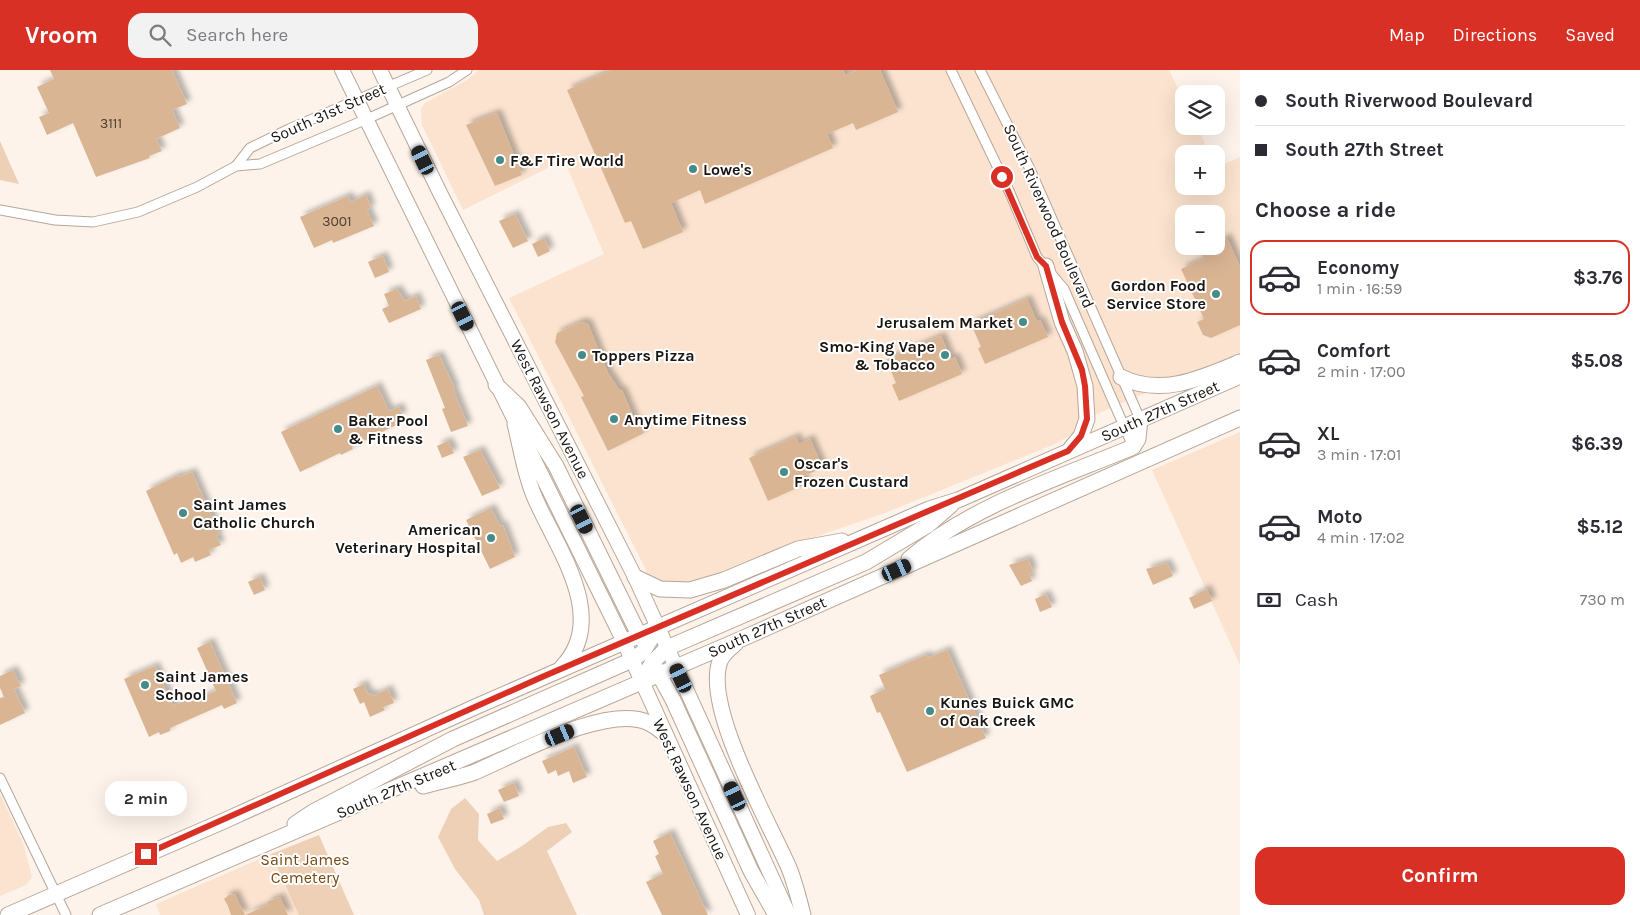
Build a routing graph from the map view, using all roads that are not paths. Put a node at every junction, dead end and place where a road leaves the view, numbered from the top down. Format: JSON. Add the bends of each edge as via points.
{"nodes":[{"id":1,"x":342,"y":70,"type":"edge"},
{"id":2,"x":380,"y":70,"type":"edge"},
{"id":3,"x":427,"y":70,"type":"edge"},
{"id":4,"x":467,"y":70,"type":"edge"},
{"id":5,"x":951,"y":70,"type":"edge"},
{"id":6,"x":980,"y":70,"type":"edge"},
{"id":7,"x":388,"y":87,"type":"junction"},
{"id":8,"x":357,"y":100,"type":"junction"},
{"id":9,"x":397,"y":106,"type":"junction"},
{"id":10,"x":367,"y":120,"type":"junction"},
{"id":11,"x":236,"y":166,"type":"junction"},
{"id":12,"x":0,"y":210,"type":"edge"},
{"id":13,"x":1046,"y":266,"type":"junction"},
{"id":14,"x":1240,"y":362,"type":"edge"},
{"id":15,"x":1240,"y":376,"type":"edge"},
{"id":16,"x":1121,"y":377,"type":"junction"},
{"id":17,"x":496,"y":385,"type":"junction"},
{"id":18,"x":1240,"y":418,"type":"edge"},
{"id":19,"x":1140,"y":419,"type":"junction"},
{"id":20,"x":515,"y":424,"type":"junction"},
{"id":21,"x":1123,"y":426,"type":"junction"},
{"id":22,"x":1132,"y":446,"type":"junction"},
{"id":23,"x":1068,"y":451,"type":"junction"},
{"id":24,"x":1140,"y":461,"type":"junction"},
{"id":25,"x":958,"y":500,"type":"junction"},
{"id":26,"x":866,"y":537,"type":"junction"},
{"id":27,"x":897,"y":570,"type":"junction"},
{"id":28,"x":635,"y":577,"type":"junction"},
{"id":29,"x":658,"y":627,"type":"junction"},
{"id":30,"x":739,"y":640,"type":"junction"},
{"id":31,"x":624,"y":642,"type":"junction"},
{"id":32,"x":650,"y":654,"type":"junction"},
{"id":33,"x":676,"y":667,"type":"junction"},
{"id":34,"x":559,"y":670,"type":"junction"},
{"id":35,"x":641,"y":683,"type":"junction"},
{"id":36,"x":665,"y":734,"type":"junction"},
{"id":37,"x":0,"y":778,"type":"edge"},
{"id":38,"x":371,"y":800,"type":"junction"},
{"id":39,"x":274,"y":840,"type":"junction"},
{"id":40,"x":56,"y":893,"type":"junction"},
{"id":41,"x":8,"y":915,"type":"edge"},
{"id":42,"x":66,"y":915,"type":"edge"},
{"id":43,"x":100,"y":915,"type":"edge"},
{"id":44,"x":748,"y":915,"type":"edge"},
{"id":45,"x":776,"y":915,"type":"edge"},
{"id":46,"x":789,"y":915,"type":"edge"},
{"id":47,"x":804,"y":915,"type":"edge"}],
"edges":[{"from":1,"to":8,"type":"main road"},
{"from":2,"to":7,"type":"main road","name":"West Rawson Avenue"},
{"from":3,"to":7,"type":"street","name":"South 31st Street"},
{"from":4,"to":9,"type":"street"},
{"from":5,"to":13,"type":"street","name":"South Riverwood Boulevard","via":[[1037,257]]},
{"from":6,"to":16,"type":"street","name":"South Riverwood Boulevard","via":[[1030,169]]},
{"from":7,"to":8,"type":"street","name":"South 31st Street"},
{"from":7,"to":9,"type":"main road","name":"West Rawson Avenue"},
{"from":8,"to":10,"type":"main road"},
{"from":8,"to":11,"type":"street","name":"South 31st Street","via":[[250,148]]},
{"from":9,"to":10,"type":"street","name":"South 31st Street"},
{"from":9,"to":28,"type":"main road","name":"West Rawson Avenue"},
{"from":10,"to":11,"type":"street","name":"South 31st Street","via":[[260,164]]},
{"from":10,"to":17,"type":"main road"},
{"from":11,"to":12,"type":"street","name":"South 31st Street","via":[[138,212],[93,222],[55,220]]},
{"from":13,"to":21,"type":"street","name":"South Riverwood Boulevard","via":[[1064,289]]},
{"from":13,"to":23,"type":"main road","via":[[1085,386],[1087,419],[1081,436]]},
{"from":14,"to":16,"type":"main road","via":[[1205,377],[1172,385],[1135,384]]},
{"from":15,"to":19,"type":"main road","name":"South 27th Street"},
{"from":16,"to":19,"type":"street","name":"South Riverwood Boulevard"},
{"from":17,"to":20,"type":"main road"},
{"from":17,"to":32,"type":"main road","via":[[519,407],[556,466]]},
{"from":18,"to":24,"type":"main road","name":"South 27th Street"},
{"from":19,"to":21,"type":"main road","name":"South 27th Street"},
{"from":19,"to":22,"type":"main road","via":[[1138,439]]},
{"from":20,"to":31,"type":"main road"},
{"from":20,"to":34,"type":"main road","via":[[534,496],[568,566],[579,601],[580,642]]},
{"from":21,"to":22,"type":"street","name":"South Riverwood Boulevard"},
{"from":21,"to":23,"type":"main road","name":"South 27th Street"},
{"from":22,"to":24,"type":"street","name":"South Riverwood Boulevard"},
{"from":22,"to":27,"type":"main road","via":[[991,507],[926,545]]},
{"from":23,"to":25,"type":"main road","name":"South 27th Street"},
{"from":24,"to":27,"type":"main road","name":"South 27th Street"},
{"from":25,"to":26,"type":"main road","name":"South 27th Street"},
{"from":25,"to":32,"type":"main road","via":[[928,525],[866,562]]},
{"from":26,"to":28,"type":"main road","via":[[798,548],[724,580],[690,590],[660,589]]},
{"from":26,"to":29,"type":"main road","name":"South 27th Street"},
{"from":27,"to":30,"type":"main road","name":"South 27th Street"},
{"from":28,"to":29,"type":"main road","name":"West Rawson Avenue"},
{"from":29,"to":32,"type":"main road","name":"South 27th Street"},
{"from":29,"to":32,"type":"main road","name":"West Rawson Avenue"},
{"from":30,"to":33,"type":"main road","name":"South 27th Street"},
{"from":30,"to":47,"type":"main road","via":[[725,653],[718,671],[722,711],[730,738],[790,870]]},
{"from":31,"to":32,"type":"main road","name":"South 27th Street"},
{"from":31,"to":34,"type":"main road","name":"South 27th Street"},
{"from":32,"to":33,"type":"main road"},
{"from":32,"to":35,"type":"main road","name":"South 27th Street"},
{"from":32,"to":35,"type":"main road","name":"West Rawson Avenue"},
{"from":32,"to":39,"type":"main road","via":[[453,739],[313,812]]},
{"from":32,"to":45,"type":"main road","via":[[751,871]]},
{"from":33,"to":46,"type":"main road"},
{"from":34,"to":40,"type":"main road","name":"South 27th Street"},
{"from":35,"to":36,"type":"main road","name":"West Rawson Avenue"},
{"from":35,"to":38,"type":"main road","name":"South 27th Street"},
{"from":36,"to":38,"type":"main road","via":[[649,722],[604,721],[577,728],[472,773]]},
{"from":36,"to":44,"type":"main road","name":"West Rawson Avenue"},
{"from":37,"to":40,"type":"street"},
{"from":38,"to":39,"type":"main road","name":"South 27th Street"},
{"from":39,"to":43,"type":"main road","name":"South 27th Street"},
{"from":40,"to":41,"type":"main road","name":"South 27th Street"},
{"from":40,"to":42,"type":"street"}]}
